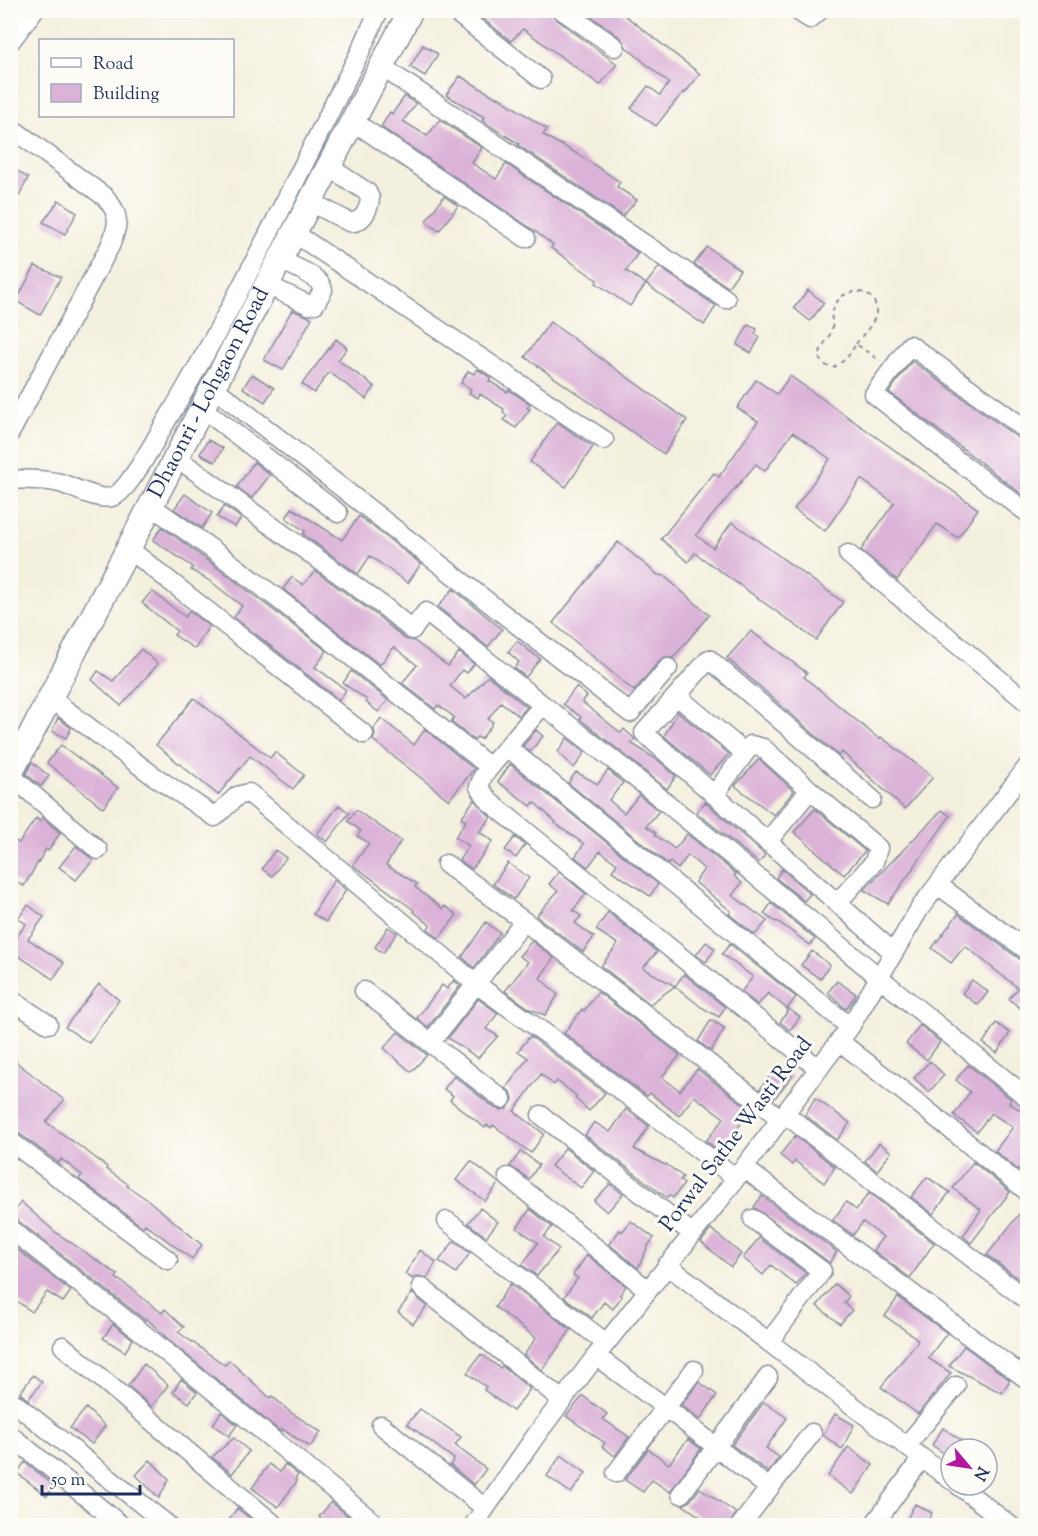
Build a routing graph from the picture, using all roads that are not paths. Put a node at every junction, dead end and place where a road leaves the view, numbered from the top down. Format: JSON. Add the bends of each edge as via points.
{"nodes":[{"id":1,"x":34,"y":10,"type":"edge"},
{"id":2,"x":379,"y":10,"type":"edge"},
{"id":3,"x":411,"y":10,"type":"edge"},
{"id":4,"x":453,"y":10,"type":"edge"},
{"id":5,"x":562,"y":10,"type":"edge"},
{"id":6,"x":796,"y":10,"type":"edge"},
{"id":7,"x":820,"y":10,"type":"edge"},
{"id":8,"x":10,"y":42,"type":"edge"},
{"id":9,"x":615,"y":47,"type":"dead end"},
{"id":10,"x":382,"y":67,"type":"junction"},
{"id":11,"x":541,"y":79,"type":"dead end"},
{"id":12,"x":354,"y":122,"type":"junction"},
{"id":13,"x":10,"y":127,"type":"edge"},
{"id":14,"x":329,"y":167,"type":"junction"},
{"id":15,"x":311,"y":202,"type":"junction"},
{"id":16,"x":294,"y":233,"type":"junction"},
{"id":17,"x":526,"y":238,"type":"dead end"},
{"id":18,"x":280,"y":260,"type":"junction"},
{"id":19,"x":267,"y":285,"type":"junction"},
{"id":20,"x":726,"y":299,"type":"dead end"},
{"id":21,"x":208,"y":397,"type":"junction"},
{"id":22,"x":1028,"y":431,"type":"edge"},
{"id":23,"x":10,"y":434,"type":"edge"},
{"id":24,"x":604,"y":440,"type":"dead end"},
{"id":25,"x":177,"y":458,"type":"junction"},
{"id":26,"x":10,"y":479,"type":"edge"},
{"id":27,"x":152,"y":506,"type":"junction"},
{"id":28,"x":338,"y":513,"type":"dead end"},
{"id":29,"x":1028,"y":513,"type":"edge"},
{"id":30,"x":129,"y":549,"type":"junction"},
{"id":31,"x":848,"y":554,"type":"dead end"},
{"id":32,"x":668,"y":668,"type":"dead end"},
{"id":33,"x":677,"y":696,"type":"junction"},
{"id":34,"x":50,"y":699,"type":"junction"},
{"id":35,"x":1028,"y":703,"type":"edge"},
{"id":36,"x":543,"y":705,"type":"junction"},
{"id":37,"x":364,"y":734,"type":"dead end"},
{"id":38,"x":507,"y":747,"type":"junction"},
{"id":39,"x":745,"y":753,"type":"junction"},
{"id":40,"x":1028,"y":766,"type":"edge"},
{"id":41,"x":490,"y":767,"type":"junction"},
{"id":42,"x":10,"y":775,"type":"edge"},
{"id":43,"x":810,"y":790,"type":"junction"},
{"id":44,"x":714,"y":795,"type":"junction"},
{"id":45,"x":872,"y":799,"type":"dead end"},
{"id":46,"x":767,"y":842,"type":"junction"},
{"id":47,"x":98,"y":850,"type":"dead end"},
{"id":48,"x":446,"y":864,"type":"dead end"},
{"id":49,"x":938,"y":885,"type":"junction"},
{"id":50,"x":837,"y":903,"type":"junction"},
{"id":51,"x":524,"y":921,"type":"junction"},
{"id":52,"x":1028,"y":951,"type":"edge"},
{"id":53,"x":893,"y":952,"type":"junction"},
{"id":54,"x":880,"y":978,"type":"junction"},
{"id":55,"x":476,"y":984,"type":"junction"},
{"id":56,"x":364,"y":991,"type":"dead end"},
{"id":57,"x":10,"y":999,"type":"edge"},
{"id":58,"x":48,"y":1024,"type":"dead end"},
{"id":59,"x":844,"y":1034,"type":"junction"},
{"id":60,"x":431,"y":1042,"type":"junction"},
{"id":61,"x":819,"y":1069,"type":"junction"},
{"id":62,"x":1028,"y":1098,"type":"edge"},
{"id":63,"x":502,"y":1099,"type":"dead end"},
{"id":64,"x":541,"y":1115,"type":"dead end"},
{"id":65,"x":783,"y":1117,"type":"junction"},
{"id":66,"x":10,"y":1142,"type":"edge"},
{"id":67,"x":740,"y":1173,"type":"junction"},
{"id":68,"x":508,"y":1176,"type":"dead end"},
{"id":69,"x":1028,"y":1192,"type":"edge"},
{"id":70,"x":753,"y":1219,"type":"dead end"},
{"id":71,"x":447,"y":1221,"type":"dead end"},
{"id":72,"x":10,"y":1229,"type":"edge"},
{"id":73,"x":693,"y":1234,"type":"junction"},
{"id":74,"x":168,"y":1260,"type":"dead end"},
{"id":75,"x":667,"y":1265,"type":"junction"},
{"id":76,"x":421,"y":1287,"type":"dead end"},
{"id":77,"x":648,"y":1290,"type":"junction"},
{"id":78,"x":1028,"y":1301,"type":"edge"},
{"id":79,"x":769,"y":1342,"type":"junction"},
{"id":80,"x":63,"y":1346,"type":"dead end"},
{"id":81,"x":601,"y":1350,"type":"junction"},
{"id":82,"x":694,"y":1370,"type":"dead end"},
{"id":83,"x":768,"y":1377,"type":"dead end"},
{"id":84,"x":1028,"y":1380,"type":"edge"},
{"id":85,"x":956,"y":1386,"type":"dead end"},
{"id":86,"x":562,"y":1400,"type":"junction"},
{"id":87,"x":13,"y":1402,"type":"dead end"},
{"id":88,"x":666,"y":1407,"type":"junction"},
{"id":89,"x":381,"y":1425,"type":"dead end"},
{"id":90,"x":812,"y":1432,"type":"dead end"},
{"id":91,"x":10,"y":1435,"type":"edge"},
{"id":92,"x":906,"y":1446,"type":"junction"},
{"id":93,"x":717,"y":1448,"type":"junction"},
{"id":94,"x":922,"y":1458,"type":"junction"},
{"id":95,"x":939,"y":1471,"type":"edge"},
{"id":96,"x":616,"y":1473,"type":"dead end"},
{"id":97,"x":769,"y":1488,"type":"junction"},
{"id":98,"x":681,"y":1494,"type":"dead end"},
{"id":99,"x":974,"y":1497,"type":"edge"},
{"id":100,"x":485,"y":1508,"type":"junction"},
{"id":101,"x":122,"y":1526,"type":"edge"},
{"id":102,"x":169,"y":1526,"type":"edge"},
{"id":103,"x":276,"y":1526,"type":"edge"},
{"id":104,"x":378,"y":1526,"type":"edge"},
{"id":105,"x":473,"y":1526,"type":"edge"},
{"id":106,"x":740,"y":1526,"type":"edge"},
{"id":107,"x":873,"y":1526,"type":"edge"},
{"id":108,"x":1011,"y":1526,"type":"edge"}],
"edges":[{"from":1,"to":8,"type":"street"},
{"from":2,"to":26,"type":"street","via":[[192,377],[122,490],[115,497],[106,498],[59,483]]},
{"from":3,"to":10,"type":"main road","name":"Dhaonri - Lohgaon Road"},
{"from":4,"to":11,"type":"street"},
{"from":5,"to":9,"type":"street"},
{"from":6,"to":7,"type":"street","via":[[810,19]]},
{"from":10,"to":12,"type":"main road","name":"Dhaonri - Lohgaon Road"},
{"from":10,"to":20,"type":"street"},
{"from":12,"to":14,"type":"main road","name":"Dhaonri - Lohgaon Road"},
{"from":12,"to":17,"type":"street"},
{"from":13,"to":23,"type":"street","via":[[105,197],[114,207],[118,222],[110,246]]},
{"from":14,"to":15,"type":"main road","name":"Dhaonri - Lohgaon Road"},
{"from":14,"to":15,"type":"street","via":[[367,192],[368,209],[354,223]]},
{"from":15,"to":16,"type":"main road","name":"Dhaonri - Lohgaon Road"},
{"from":16,"to":18,"type":"main road","name":"Dhaonri - Lohgaon Road"},
{"from":16,"to":24,"type":"street"},
{"from":18,"to":19,"type":"main road","name":"Dhaonri - Lohgaon Road"},
{"from":18,"to":19,"type":"street","via":[[316,279],[323,290],[315,304],[309,305]]},
{"from":19,"to":21,"type":"main road","name":"Dhaonri - Lohgaon Road"},
{"from":21,"to":25,"type":"main road","name":"Dhaonri - Lohgaon Road"},
{"from":21,"to":28,"type":"street"},
{"from":21,"to":32,"type":"street","via":[[630,713]]},
{"from":22,"to":29,"type":"street","via":[[910,345],[874,394]]},
{"from":25,"to":27,"type":"main road","name":"Dhaonri - Lohgaon Road"},
{"from":25,"to":36,"type":"street","via":[[412,630],[426,612]]},
{"from":27,"to":30,"type":"main road","name":"Dhaonri - Lohgaon Road"},
{"from":27,"to":41,"type":"street","via":[[308,621]]},
{"from":30,"to":34,"type":"main road","name":"Dhaonri - Lohgaon Road"},
{"from":30,"to":37,"type":"street"},
{"from":31,"to":35,"type":"street"},
{"from":33,"to":39,"type":"street"},
{"from":33,"to":44,"type":"street","via":[[644,733]]},
{"from":33,"to":45,"type":"street","via":[[709,659]]},
{"from":34,"to":42,"type":"main road","name":"Dhaonri - Lohgaon Road"},
{"from":34,"to":55,"type":"street","via":[[215,817],[237,796],[249,793]]},
{"from":36,"to":38,"type":"street"},
{"from":36,"to":54,"type":"street","via":[[643,782]]},
{"from":38,"to":41,"type":"street"},
{"from":38,"to":59,"type":"street"},
{"from":39,"to":43,"type":"street","via":[[751,745],[763,748]]},
{"from":39,"to":44,"type":"street"},
{"from":40,"to":49,"type":"street","name":"Porwal Sathe Wasti Road"},
{"from":41,"to":61,"type":"street","via":[[479,787],[490,802]]},
{"from":42,"to":47,"type":"street"},
{"from":43,"to":46,"type":"street"},
{"from":43,"to":50,"type":"street","via":[[878,848],[874,862]]},
{"from":44,"to":46,"type":"street"},
{"from":46,"to":50,"type":"street"},
{"from":48,"to":51,"type":"street"},
{"from":49,"to":52,"type":"street"},
{"from":49,"to":53,"type":"street","name":"Porwal Sathe Wasti Road"},
{"from":50,"to":53,"type":"street"},
{"from":51,"to":55,"type":"street"},
{"from":51,"to":65,"type":"street"},
{"from":53,"to":54,"type":"street","name":"Porwal Sathe Wasti Road"},
{"from":54,"to":59,"type":"street","name":"Porwal Sathe Wasti Road"},
{"from":54,"to":62,"type":"street"},
{"from":55,"to":60,"type":"street"},
{"from":55,"to":67,"type":"street"},
{"from":56,"to":60,"type":"street"},
{"from":57,"to":58,"type":"street"},
{"from":59,"to":61,"type":"street","name":"Porwal Sathe Wasti Road"},
{"from":59,"to":69,"type":"street","via":[[913,1099]]},
{"from":60,"to":63,"type":"street"},
{"from":61,"to":65,"type":"street","name":"Porwal Sathe Wasti Road"},
{"from":64,"to":73,"type":"street"},
{"from":65,"to":67,"type":"street","name":"Porwal Sathe Wasti Road"},
{"from":65,"to":78,"type":"street"},
{"from":66,"to":74,"type":"street"},
{"from":67,"to":73,"type":"street","name":"Porwal Sathe Wasti Road"},
{"from":67,"to":84,"type":"street"},
{"from":68,"to":77,"type":"street"},
{"from":70,"to":79,"type":"street","via":[[822,1271]]},
{"from":71,"to":81,"type":"street"},
{"from":72,"to":104,"type":"street"},
{"from":73,"to":75,"type":"street","name":"Porwal Sathe Wasti Road"},
{"from":75,"to":77,"type":"street","name":"Porwal Sathe Wasti Road"},
{"from":75,"to":79,"type":"street"},
{"from":76,"to":86,"type":"street"},
{"from":77,"to":81,"type":"street","name":"Porwal Sathe Wasti Road"},
{"from":79,"to":92,"type":"street"},
{"from":80,"to":103,"type":"street"},
{"from":81,"to":86,"type":"street","name":"Porwal Sathe Wasti Road"},
{"from":81,"to":88,"type":"street"},
{"from":82,"to":88,"type":"street"},
{"from":83,"to":93,"type":"street"},
{"from":85,"to":92,"type":"street"},
{"from":86,"to":100,"type":"street","name":"Porwal Sathe Wasti Road"},
{"from":87,"to":102,"type":"street"},
{"from":88,"to":93,"type":"street"},
{"from":88,"to":96,"type":"street"},
{"from":89,"to":100,"type":"street"},
{"from":90,"to":97,"type":"street"},
{"from":91,"to":101,"type":"street"},
{"from":92,"to":94,"type":"street"},
{"from":93,"to":97,"type":"street"},
{"from":93,"to":98,"type":"street"},
{"from":94,"to":95,"type":"street"},
{"from":94,"to":107,"type":"street"},
{"from":97,"to":106,"type":"street"},
{"from":99,"to":108,"type":"street"},
{"from":100,"to":105,"type":"street","name":"Porwal Sathe Wasti Road"}]}
